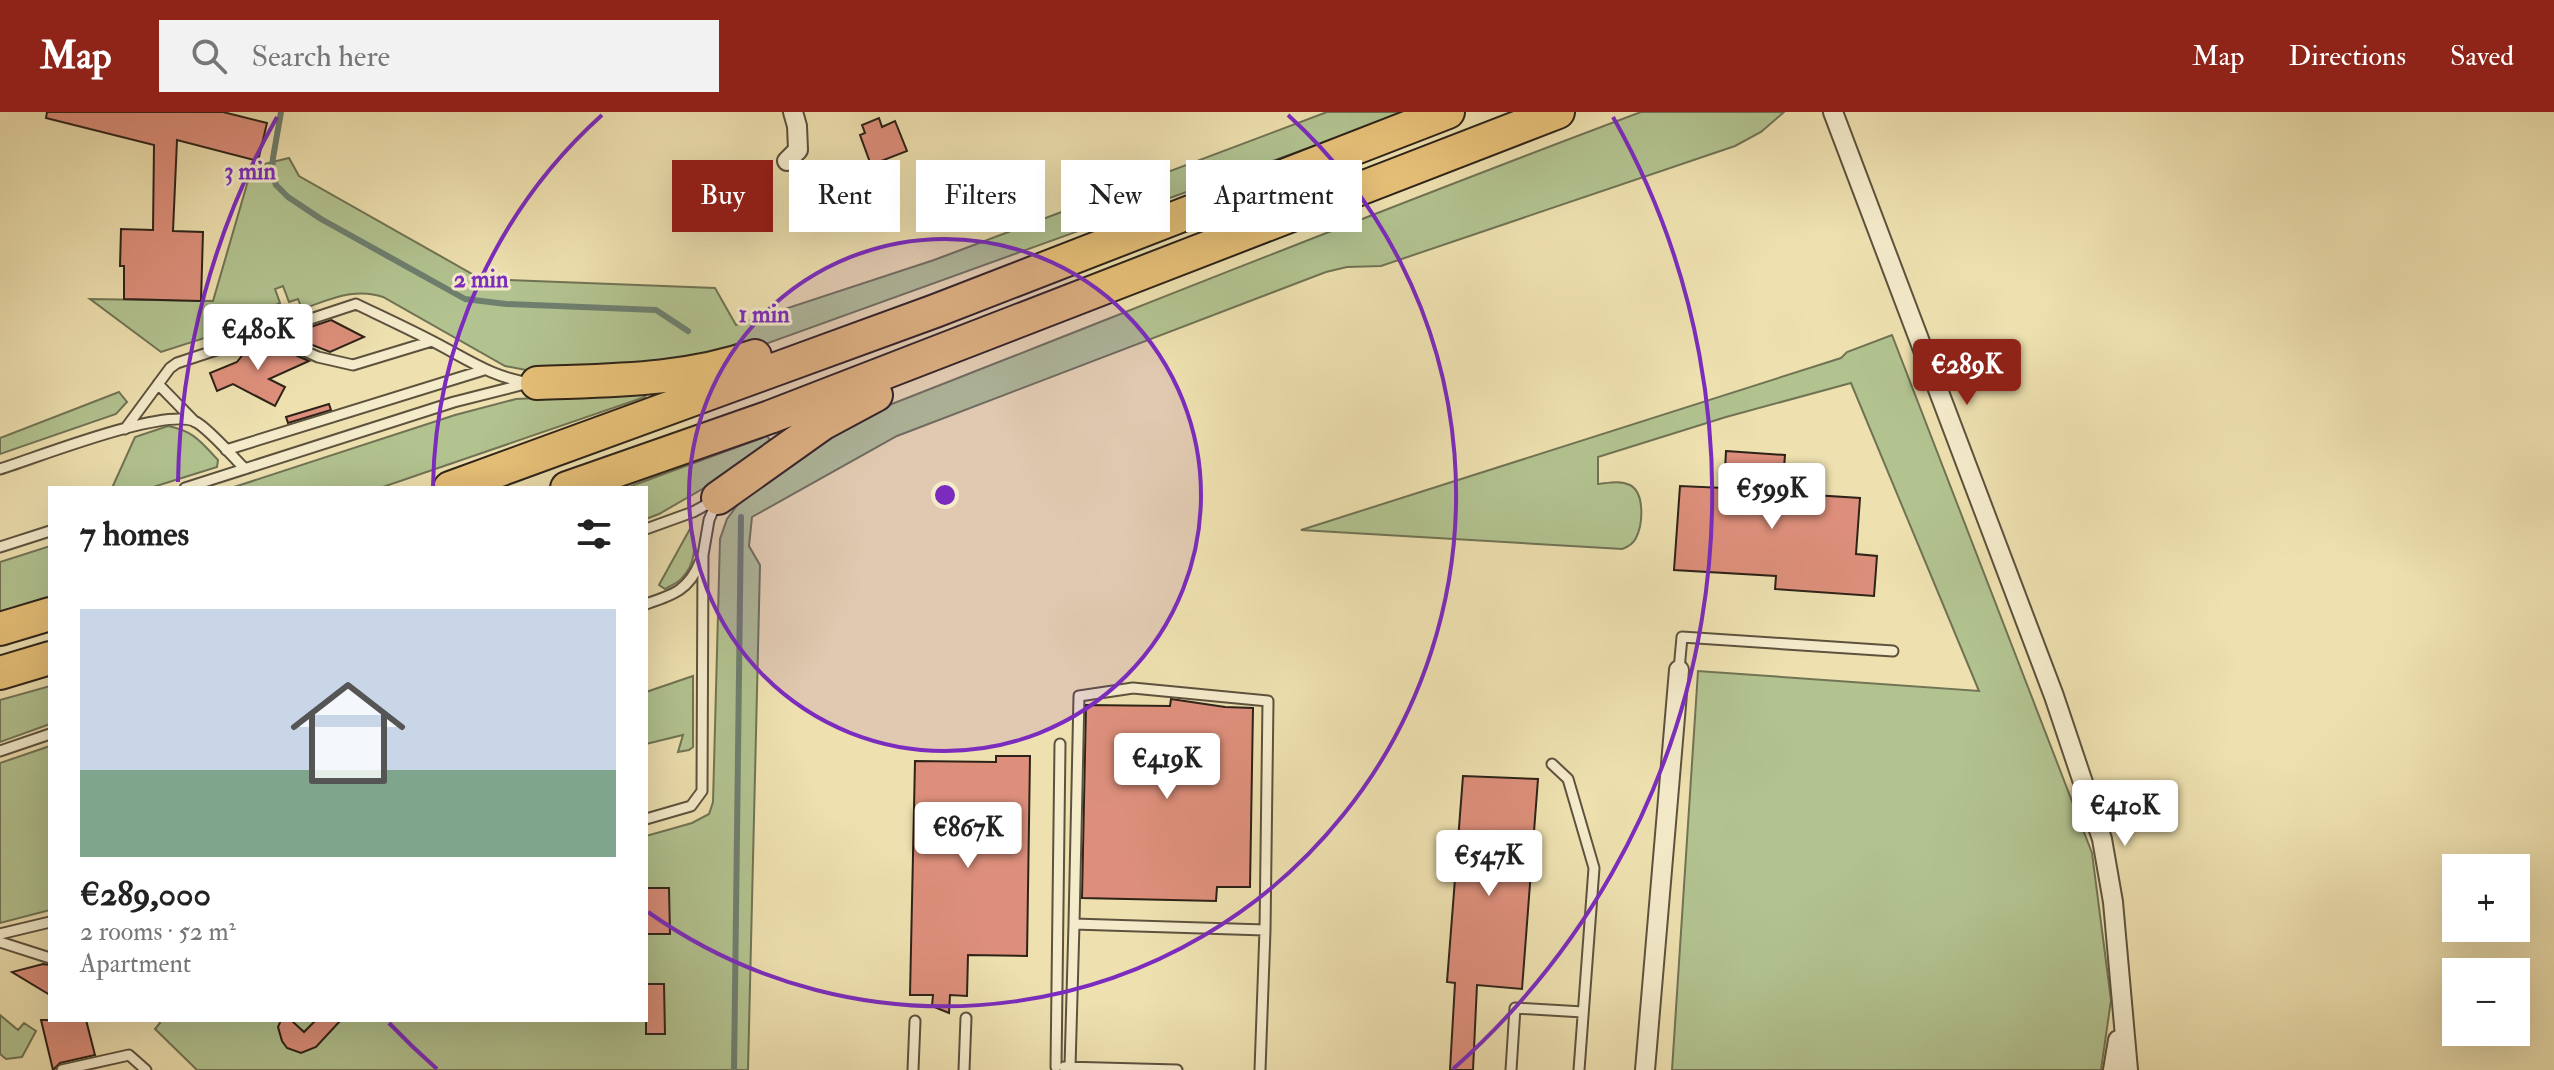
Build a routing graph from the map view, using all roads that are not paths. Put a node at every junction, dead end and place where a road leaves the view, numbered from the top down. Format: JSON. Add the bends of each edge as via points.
{"nodes":[{"id":1,"x":793,"y":112,"type":"edge"},
{"id":2,"x":1448,"y":112,"type":"edge"},
{"id":3,"x":1558,"y":112,"type":"edge"},
{"id":4,"x":1833,"y":112,"type":"edge"},
{"id":5,"x":787,"y":161,"type":"dead end"},
{"id":6,"x":1069,"y":303,"type":"junction"},
{"id":7,"x":935,"y":311,"type":"junction"},
{"id":8,"x":267,"y":334,"type":"junction"},
{"id":9,"x":432,"y":341,"type":"junction"},
{"id":10,"x":484,"y":370,"type":"junction"},
{"id":11,"x":537,"y":383,"type":"junction"},
{"id":12,"x":158,"y":384,"type":"junction"},
{"id":13,"x":195,"y":422,"type":"junction"},
{"id":14,"x":125,"y":429,"type":"junction"},
{"id":15,"x":226,"y":450,"type":"junction"},
{"id":16,"x":0,"y":469,"type":"edge"},
{"id":17,"x":245,"y":469,"type":"junction"},
{"id":18,"x":191,"y":486,"type":"edge"},
{"id":19,"x":455,"y":486,"type":"edge"},
{"id":20,"x":573,"y":486,"type":"edge"},
{"id":21,"x":718,"y":498,"type":"junction"},
{"id":22,"x":648,"y":528,"type":"edge"},
{"id":23,"x":48,"y":532,"type":"edge"},
{"id":24,"x":0,"y":547,"type":"edge"},
{"id":25,"x":703,"y":555,"type":"junction"},
{"id":26,"x":648,"y":603,"type":"edge"},
{"id":27,"x":48,"y":615,"type":"edge"},
{"id":28,"x":0,"y":629,"type":"edge"},
{"id":29,"x":1893,"y":651,"type":"dead end"},
{"id":30,"x":48,"y":659,"type":"edge"},
{"id":31,"x":1679,"y":670,"type":"joint"},
{"id":32,"x":0,"y":673,"type":"edge"},
{"id":33,"x":48,"y":735,"type":"edge"},
{"id":34,"x":1060,"y":744,"type":"dead end"},
{"id":35,"x":0,"y":751,"type":"edge"},
{"id":36,"x":1552,"y":764,"type":"dead end"},
{"id":37,"x":648,"y":818,"type":"edge"},
{"id":38,"x":48,"y":922,"type":"edge"},
{"id":39,"x":1074,"y":924,"type":"junction"},
{"id":40,"x":1265,"y":930,"type":"junction"},
{"id":41,"x":0,"y":934,"type":"edge"},
{"id":42,"x":0,"y":942,"type":"edge"},
{"id":43,"x":48,"y":957,"type":"edge"},
{"id":44,"x":1583,"y":1012,"type":"junction"},
{"id":45,"x":2122,"y":1014,"type":"junction"},
{"id":46,"x":966,"y":1018,"type":"dead end"},
{"id":47,"x":915,"y":1021,"type":"dead end"},
{"id":48,"x":1070,"y":1067,"type":"junction"},
{"id":49,"x":1055,"y":1068,"type":"edge"},
{"id":50,"x":62,"y":1070,"type":"edge"},
{"id":51,"x":146,"y":1070,"type":"edge"},
{"id":52,"x":913,"y":1070,"type":"edge"},
{"id":53,"x":964,"y":1070,"type":"edge"},
{"id":54,"x":1177,"y":1070,"type":"edge"},
{"id":55,"x":1260,"y":1070,"type":"edge"},
{"id":56,"x":1511,"y":1070,"type":"edge"},
{"id":57,"x":1579,"y":1070,"type":"edge"},
{"id":58,"x":1645,"y":1070,"type":"edge"},
{"id":59,"x":2113,"y":1070,"type":"edge"},
{"id":60,"x":2128,"y":1070,"type":"edge"}],
"edges":[{"from":1,"to":5,"type":"street","via":[[798,150]]},
{"from":2,"to":7,"type":"highway"},
{"from":3,"to":6,"type":"highway"},
{"from":4,"to":45,"type":"street","via":[[2054,696],[2102,839]]},
{"from":6,"to":20,"type":"highway"},
{"from":6,"to":21,"type":"highway","via":[[1019,340],[850,407]]},
{"from":7,"to":11,"type":"highway","via":[[911,310],[857,321],[741,361],[687,373]]},
{"from":7,"to":19,"type":"highway"},
{"from":8,"to":9,"type":"lane","via":[[318,357],[353,365]]},
{"from":8,"to":9,"type":"lane","via":[[356,304]]},
{"from":8,"to":12,"type":"lane","via":[[177,363]]},
{"from":9,"to":10,"type":"lane"},
{"from":10,"to":11,"type":"lane"},
{"from":10,"to":15,"type":"lane"},
{"from":11,"to":17,"type":"lane","via":[[493,390]]},
{"from":12,"to":13,"type":"lane"},
{"from":12,"to":14,"type":"lane"},
{"from":13,"to":14,"type":"lane","via":[[176,418]]},
{"from":13,"to":15,"type":"lane"},
{"from":14,"to":16,"type":"lane"},
{"from":15,"to":17,"type":"lane"},
{"from":17,"to":18,"type":"lane"},
{"from":21,"to":22,"type":"lane"},
{"from":21,"to":25,"type":"lane"},
{"from":23,"to":24,"type":"lane"},
{"from":25,"to":26,"type":"lane","via":[[678,593]]},
{"from":25,"to":37,"type":"lane","via":[[702,791],[691,806]]},
{"from":27,"to":28,"type":"highway"},
{"from":29,"to":31,"type":"lane","via":[[1682,637]]},
{"from":30,"to":32,"type":"highway"},
{"from":31,"to":58,"type":"street"},
{"from":33,"to":35,"type":"lane"},
{"from":34,"to":49,"type":"lane"},
{"from":36,"to":44,"type":"lane","via":[[1568,779],[1594,868]]},
{"from":38,"to":41,"type":"lane"},
{"from":39,"to":40,"type":"lane"},
{"from":39,"to":40,"type":"lane","via":[[1079,696],[1133,688],[1268,701]]},
{"from":39,"to":48,"type":"lane"},
{"from":40,"to":55,"type":"lane"},
{"from":42,"to":43,"type":"lane"},
{"from":44,"to":56,"type":"lane","via":[[1515,1008]]},
{"from":44,"to":57,"type":"lane"},
{"from":45,"to":59,"type":"street"},
{"from":45,"to":60,"type":"street"},
{"from":46,"to":53,"type":"lane"},
{"from":47,"to":52,"type":"lane"},
{"from":48,"to":49,"type":"lane"},
{"from":48,"to":54,"type":"lane"},
{"from":50,"to":51,"type":"lane","via":[[129,1055]]}]}
